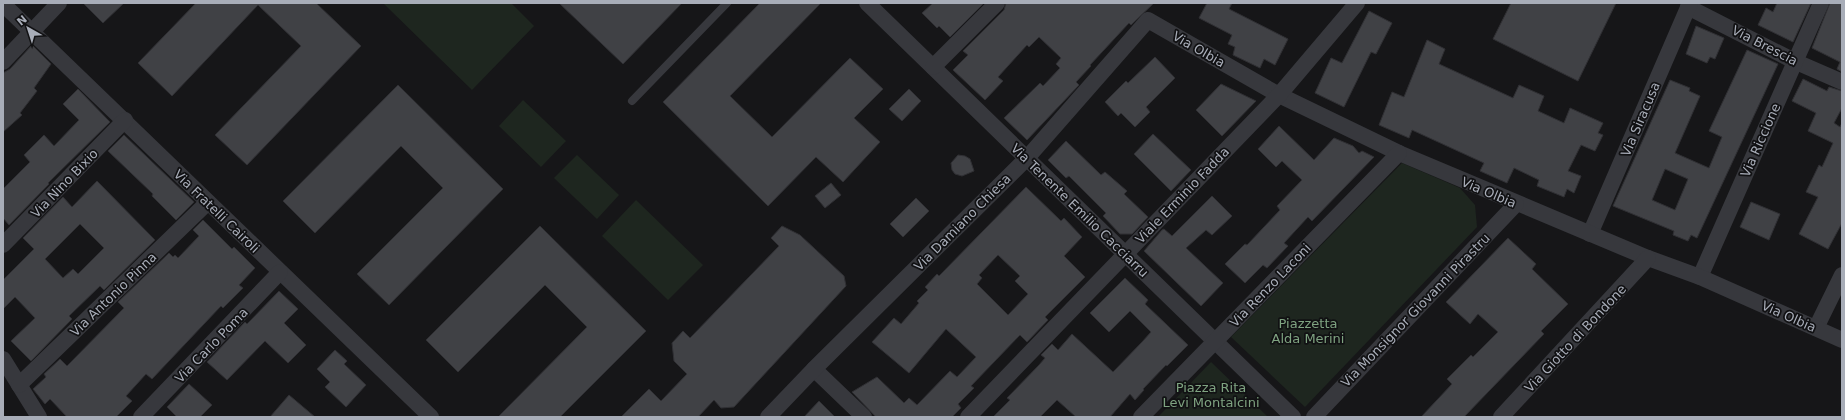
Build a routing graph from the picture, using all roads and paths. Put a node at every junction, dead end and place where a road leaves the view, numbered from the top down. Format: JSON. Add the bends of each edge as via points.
{"nodes":[{"id":1,"x":59,"y":3,"type":"edge"},
{"id":2,"x":728,"y":3,"type":"edge"},
{"id":3,"x":867,"y":3,"type":"edge"},
{"id":4,"x":997,"y":3,"type":"edge"},
{"id":5,"x":1357,"y":3,"type":"edge"},
{"id":6,"x":1821,"y":3,"type":"edge"},
{"id":7,"x":3,"y":4,"type":"edge"},
{"id":8,"x":1689,"y":5,"type":"edge"},
{"id":9,"x":1148,"y":20,"type":"joint"},
{"id":10,"x":32,"y":32,"type":"junction"},
{"id":11,"x":1794,"y":61,"type":"junction"},
{"id":12,"x":3,"y":62,"type":"edge"},
{"id":13,"x":933,"y":68,"type":"junction"},
{"id":14,"x":1842,"y":82,"type":"edge"},
{"id":15,"x":1279,"y":95,"type":"junction"},
{"id":16,"x":632,"y":101,"type":"dead end"},
{"id":17,"x":125,"y":120,"type":"junction"},
{"id":18,"x":1399,"y":153,"type":"junction"},
{"id":19,"x":1026,"y":158,"type":"junction"},
{"id":20,"x":207,"y":203,"type":"junction"},
{"id":21,"x":1516,"y":204,"type":"junction"},
{"id":22,"x":1590,"y":234,"type":"junction"},
{"id":23,"x":3,"y":245,"type":"edge"},
{"id":24,"x":1125,"y":254,"type":"junction"},
{"id":25,"x":1648,"y":258,"type":"junction"},
{"id":26,"x":280,"y":272,"type":"junction"},
{"id":27,"x":1842,"y":275,"type":"edge"},
{"id":28,"x":1700,"y":277,"type":"junction"},
{"id":29,"x":1816,"y":328,"type":"junction"},
{"id":30,"x":1842,"y":340,"type":"edge"},
{"id":31,"x":1216,"y":341,"type":"junction"},
{"id":32,"x":3,"y":359,"type":"edge"},
{"id":33,"x":814,"y":369,"type":"junction"},
{"id":34,"x":19,"y":385,"type":"junction"},
{"id":35,"x":39,"y":417,"type":"edge"},
{"id":36,"x":141,"y":417,"type":"edge"},
{"id":37,"x":431,"y":417,"type":"edge"},
{"id":38,"x":768,"y":417,"type":"edge"},
{"id":39,"x":864,"y":417,"type":"edge"},
{"id":40,"x":968,"y":417,"type":"edge"},
{"id":41,"x":1141,"y":417,"type":"edge"},
{"id":42,"x":1293,"y":417,"type":"edge"},
{"id":43,"x":1314,"y":417,"type":"edge"},
{"id":44,"x":1501,"y":417,"type":"edge"}],
"edges":[{"from":1,"to":10,"type":"street"},
{"from":2,"to":16,"type":"lane"},
{"from":3,"to":13,"type":"street","name":"Via Tenente Emilio Cacciarru"},
{"from":4,"to":13,"type":"street"},
{"from":5,"to":15,"type":"street","name":"Viale Erminio Fadda"},
{"from":6,"to":11,"type":"street","name":"Via Riccione"},
{"from":7,"to":10,"type":"street","name":"Via Fratelli Cairoli"},
{"from":8,"to":11,"type":"street","name":"Via Brescia"},
{"from":8,"to":22,"type":"street","name":"Via Siracusa"},
{"from":9,"to":15,"type":"street","name":"Via Olbia"},
{"from":9,"to":19,"type":"street","name":"Via Damiano Chiesa"},
{"from":10,"to":12,"type":"street"},
{"from":10,"to":17,"type":"street","name":"Via Fratelli Cairoli"},
{"from":11,"to":14,"type":"street","name":"Via Brescia"},
{"from":11,"to":28,"type":"street","name":"Via Riccione"},
{"from":13,"to":19,"type":"street","name":"Via Tenente Emilio Cacciarru"},
{"from":15,"to":18,"type":"street","name":"Via Olbia"},
{"from":15,"to":24,"type":"street","name":"Viale Erminio Fadda"},
{"from":17,"to":20,"type":"street","name":"Via Fratelli Cairoli"},
{"from":17,"to":23,"type":"street","name":"Via Nino Bixio"},
{"from":18,"to":21,"type":"street","name":"Via Olbia"},
{"from":18,"to":31,"type":"street","name":"Via Renzo Laconi"},
{"from":19,"to":24,"type":"street","name":"Via Tenente Emilio Cacciarru"},
{"from":19,"to":33,"type":"street","name":"Via Damiano Chiesa"},
{"from":20,"to":26,"type":"street","name":"Via Fratelli Cairoli"},
{"from":20,"to":34,"type":"street","name":"Via Antonio Pinna"},
{"from":21,"to":22,"type":"street","name":"Via Olbia"},
{"from":21,"to":43,"type":"street","name":"Via Monsignor Giovanni Pirastru"},
{"from":22,"to":25,"type":"street","name":"Via Olbia"},
{"from":24,"to":31,"type":"street","name":"Via Tenente Emilio Cacciarru"},
{"from":24,"to":40,"type":"street","name":"Viale Erminio Fadda"},
{"from":25,"to":28,"type":"street","name":"Via Olbia"},
{"from":25,"to":44,"type":"street","name":"Via Giotto di Bondone"},
{"from":26,"to":36,"type":"street","name":"Via Carlo Poma"},
{"from":26,"to":37,"type":"street","name":"Via Fratelli Cairoli"},
{"from":27,"to":29,"type":"street"},
{"from":28,"to":29,"type":"street","name":"Via Olbia"},
{"from":29,"to":30,"type":"street","name":"Via Olbia"},
{"from":31,"to":41,"type":"street","name":"Via Renzo Laconi"},
{"from":31,"to":42,"type":"street","name":"Via Tenente Emilio Cacciarru"},
{"from":32,"to":34,"type":"street"},
{"from":33,"to":38,"type":"street","name":"Via Damiano Chiesa"},
{"from":33,"to":39,"type":"street"},
{"from":34,"to":35,"type":"street"}]}
